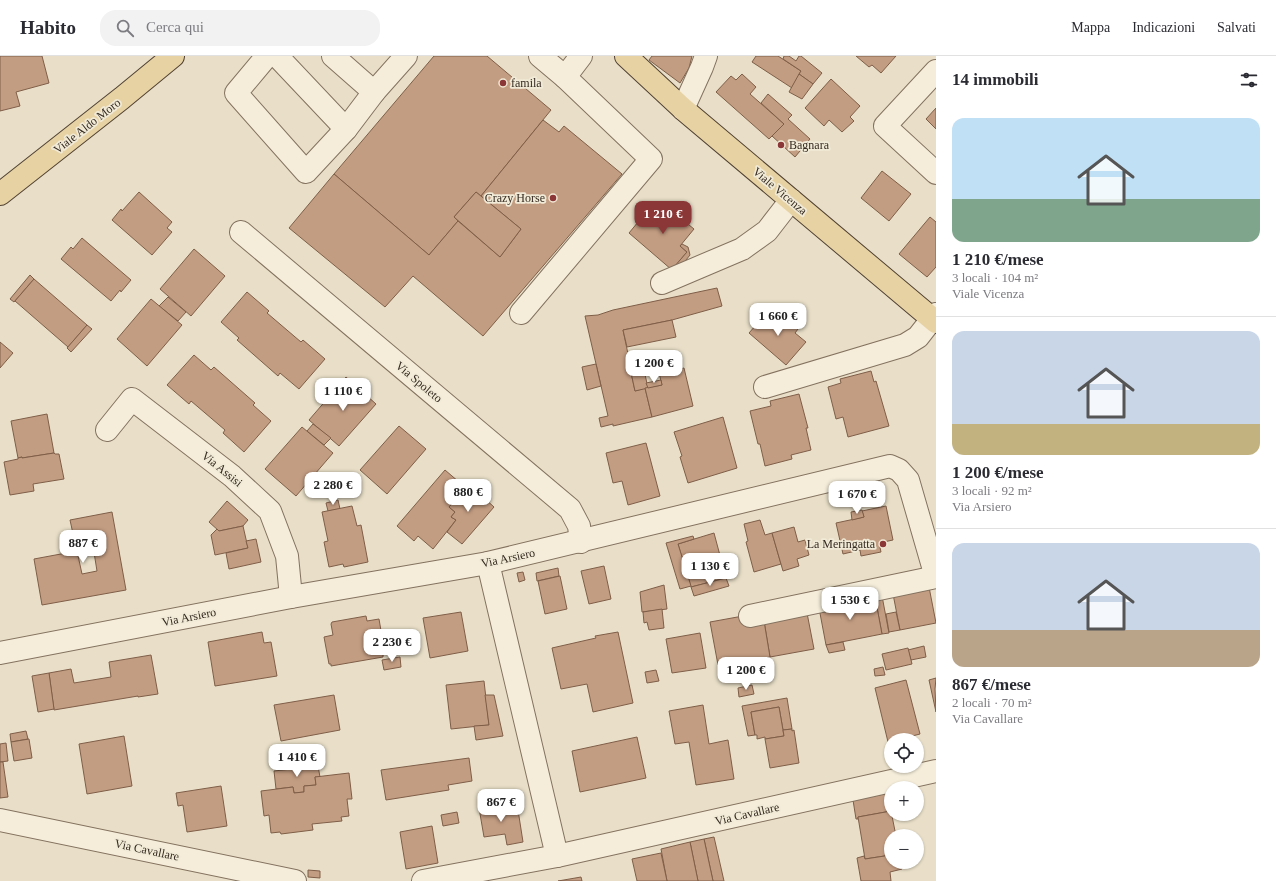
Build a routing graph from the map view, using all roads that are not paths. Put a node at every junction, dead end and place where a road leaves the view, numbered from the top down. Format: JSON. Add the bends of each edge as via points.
{"nodes":[{"id":1,"x":173,"y":56,"type":"edge"},
{"id":2,"x":267,"y":56,"type":"edge"},
{"id":3,"x":277,"y":56,"type":"edge"},
{"id":4,"x":333,"y":56,"type":"edge"},
{"id":5,"x":406,"y":56,"type":"edge"},
{"id":6,"x":540,"y":56,"type":"edge"},
{"id":7,"x":581,"y":56,"type":"edge"},
{"id":8,"x":626,"y":56,"type":"edge"},
{"id":9,"x":706,"y":56,"type":"edge"},
{"id":10,"x":936,"y":71,"type":"edge"},
{"id":11,"x":565,"y":77,"type":"junction"},
{"id":12,"x":374,"y":92,"type":"junction"},
{"id":13,"x":683,"y":109,"type":"junction"},
{"id":14,"x":346,"y":129,"type":"junction"},
{"id":15,"x":936,"y":173,"type":"edge"},
{"id":16,"x":0,"y":194,"type":"edge"},
{"id":17,"x":791,"y":200,"type":"junction"},
{"id":18,"x":241,"y":232,"type":"dead end"},
{"id":19,"x":662,"y":283,"type":"dead end"},
{"id":20,"x":521,"y":313,"type":"dead end"},
{"id":21,"x":935,"y":318,"type":"edge"},
{"id":22,"x":765,"y":387,"type":"dead end"},
{"id":23,"x":107,"y":430,"type":"dead end"},
{"id":24,"x":581,"y":542,"type":"junction"},
{"id":25,"x":488,"y":563,"type":"junction"},
{"id":26,"x":936,"y":577,"type":"edge"},
{"id":27,"x":291,"y":597,"type":"junction"},
{"id":28,"x":750,"y":616,"type":"dead end"},
{"id":29,"x":0,"y":653,"type":"edge"},
{"id":30,"x":936,"y":771,"type":"edge"},
{"id":31,"x":0,"y":820,"type":"edge"},
{"id":32,"x":557,"y":856,"type":"junction"},
{"id":33,"x":295,"y":881,"type":"edge"},
{"id":34,"x":424,"y":881,"type":"edge"}],
"edges":[{"from":1,"to":16,"type":"main road","name":"Viale Aldo Moro"},
{"from":2,"to":14,"type":"street","via":[[236,93],[306,172]]},
{"from":3,"to":14,"type":"street"},
{"from":4,"to":12,"type":"street"},
{"from":5,"to":12,"type":"street"},
{"from":6,"to":11,"type":"street"},
{"from":7,"to":11,"type":"street"},
{"from":8,"to":13,"type":"main road","name":"Viale Vicenza"},
{"from":9,"to":13,"type":"street"},
{"from":10,"to":15,"type":"street","via":[[885,126]]},
{"from":11,"to":20,"type":"street","via":[[651,159]]},
{"from":12,"to":14,"type":"street"},
{"from":13,"to":17,"type":"main road","name":"Viale Vicenza"},
{"from":17,"to":19,"type":"street","via":[[766,231],[742,249]]},
{"from":17,"to":21,"type":"main road","name":"Viale Vicenza"},
{"from":18,"to":24,"type":"street","name":"Via Spoleto","via":[[570,509],[578,526]]},
{"from":21,"to":22,"type":"street","via":[[918,337],[905,345]]},
{"from":23,"to":27,"type":"street","name":"Via Assisi","via":[[132,399],[232,476],[270,512],[287,556]]},
{"from":24,"to":25,"type":"street","name":"Via Arsiero"},
{"from":24,"to":26,"type":"street","name":"Via Arsiero","via":[[890,466],[899,470],[908,480]]},
{"from":25,"to":27,"type":"street","name":"Via Arsiero"},
{"from":25,"to":32,"type":"street"},
{"from":26,"to":28,"type":"street"},
{"from":27,"to":29,"type":"street","name":"Via Arsiero"},
{"from":30,"to":32,"type":"street","name":"Via Cavallare"},
{"from":31,"to":33,"type":"street","name":"Via Cavallare"},
{"from":32,"to":34,"type":"street","name":"Via Cavallare"}]}
